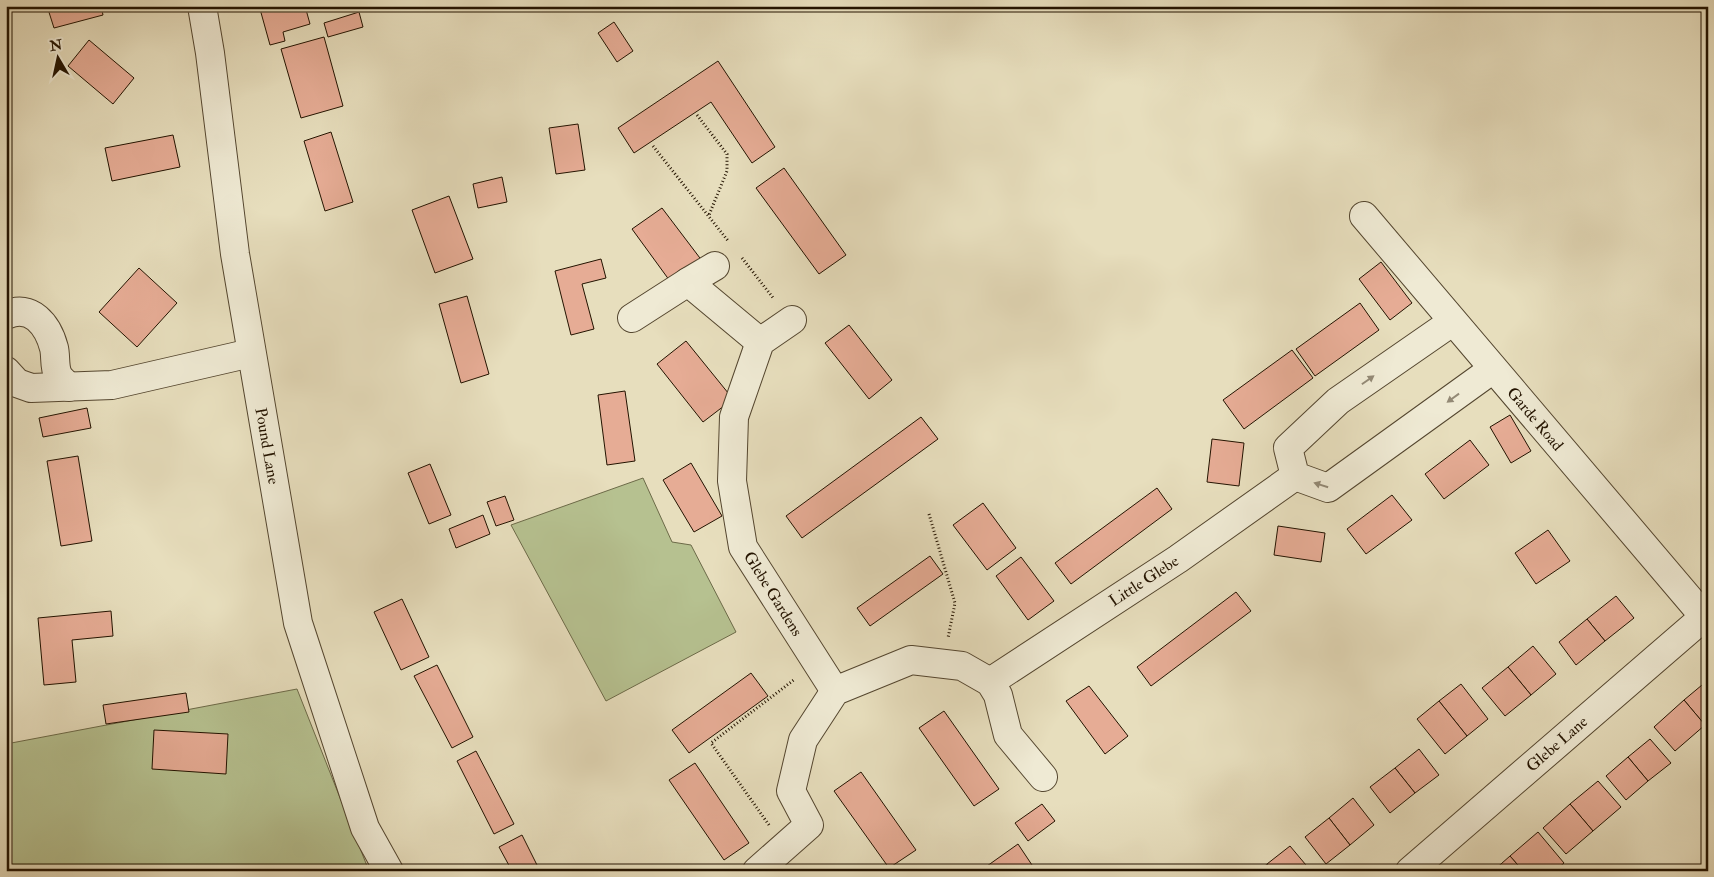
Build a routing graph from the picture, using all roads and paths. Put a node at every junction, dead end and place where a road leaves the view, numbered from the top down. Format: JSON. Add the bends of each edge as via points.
{"nodes":[{"id":1,"x":202,"y":6,"type":"edge"},
{"id":2,"x":697,"y":115,"type":"dead end"},
{"id":3,"x":654,"y":146,"type":"dead end"},
{"id":4,"x":709,"y":216,"type":"junction"},
{"id":5,"x":1364,"y":216,"type":"dead end"},
{"id":6,"x":729,"y":255,"type":"junction"},
{"id":7,"x":688,"y":282,"type":"junction"},
{"id":8,"x":6,"y":315,"type":"edge"},
{"id":9,"x":632,"y":318,"type":"dead end"},
{"id":10,"x":792,"y":320,"type":"joint"},
{"id":11,"x":1452,"y":322,"type":"junction"},
{"id":12,"x":760,"y":342,"type":"junction"},
{"id":13,"x":251,"y":352,"type":"junction"},
{"id":14,"x":1493,"y":370,"type":"junction"},
{"id":15,"x":6,"y":372,"type":"edge"},
{"id":16,"x":69,"y":387,"type":"junction"},
{"id":17,"x":1295,"y":476,"type":"junction"},
{"id":18,"x":929,"y":514,"type":"dead end"},
{"id":19,"x":1706,"y":619,"type":"edge"},
{"id":20,"x":817,"y":663,"type":"junction"},
{"id":21,"x":943,"y":663,"type":"junction"},
{"id":22,"x":990,"y":682,"type":"junction"},
{"id":23,"x":835,"y":691,"type":"junction"},
{"id":24,"x":1043,"y":776,"type":"dead end"},
{"id":25,"x":783,"y":846,"type":"junction"},
{"id":26,"x":389,"y":871,"type":"edge"},
{"id":27,"x":757,"y":871,"type":"edge"},
{"id":28,"x":1410,"y":871,"type":"edge"}],
"edges":[{"from":1,"to":13,"type":"street","name":"Pound Lane"},
{"from":2,"to":4,"type":"path","via":[[727,154],[727,171]]},
{"from":3,"to":4,"type":"path"},
{"from":4,"to":6,"type":"path"},
{"from":5,"to":11,"type":"street","name":"Garde Road"},
{"from":6,"to":7,"type":"street"},
{"from":6,"to":10,"type":"path"},
{"from":7,"to":9,"type":"street"},
{"from":7,"to":12,"type":"street"},
{"from":8,"to":16,"type":"street","via":[[22,310],[40,322],[54,348],[58,375]]},
{"from":10,"to":12,"type":"street"},
{"from":11,"to":14,"type":"street","name":"Garde Road"},
{"from":17,"to":11,"type":"street","one_way":true,"via":[[1288,448],[1338,401]]},
{"from":12,"to":20,"type":"street","name":"Glebe Gardens","via":[[734,417],[732,481],[744,547]]},
{"from":13,"to":16,"type":"street","via":[[112,385]]},
{"from":13,"to":26,"type":"street","name":"Pound Lane","via":[[298,623],[365,828]]},
{"from":14,"to":17,"type":"street","one_way":true,"via":[[1328,488]]},
{"from":14,"to":19,"type":"street","name":"Garde Road"},
{"from":15,"to":16,"type":"street","via":[[17,383],[31,388]]},
{"from":17,"to":22,"type":"street","name":"Little Glebe","via":[[1178,559]]},
{"from":18,"to":21,"type":"path","via":[[955,603]]},
{"from":19,"to":28,"type":"street","name":"Glebe Lane"},
{"from":20,"to":23,"type":"street","name":"Glebe Gardens"},
{"from":20,"to":25,"type":"path","via":[[711,743]]},
{"from":21,"to":22,"type":"street","via":[[962,666]]},
{"from":21,"to":23,"type":"street","via":[[911,660]]},
{"from":22,"to":24,"type":"street","via":[[998,695],[1008,735]]},
{"from":23,"to":25,"type":"street","via":[[803,740],[791,791],[808,825]]},
{"from":25,"to":27,"type":"street"}]}
